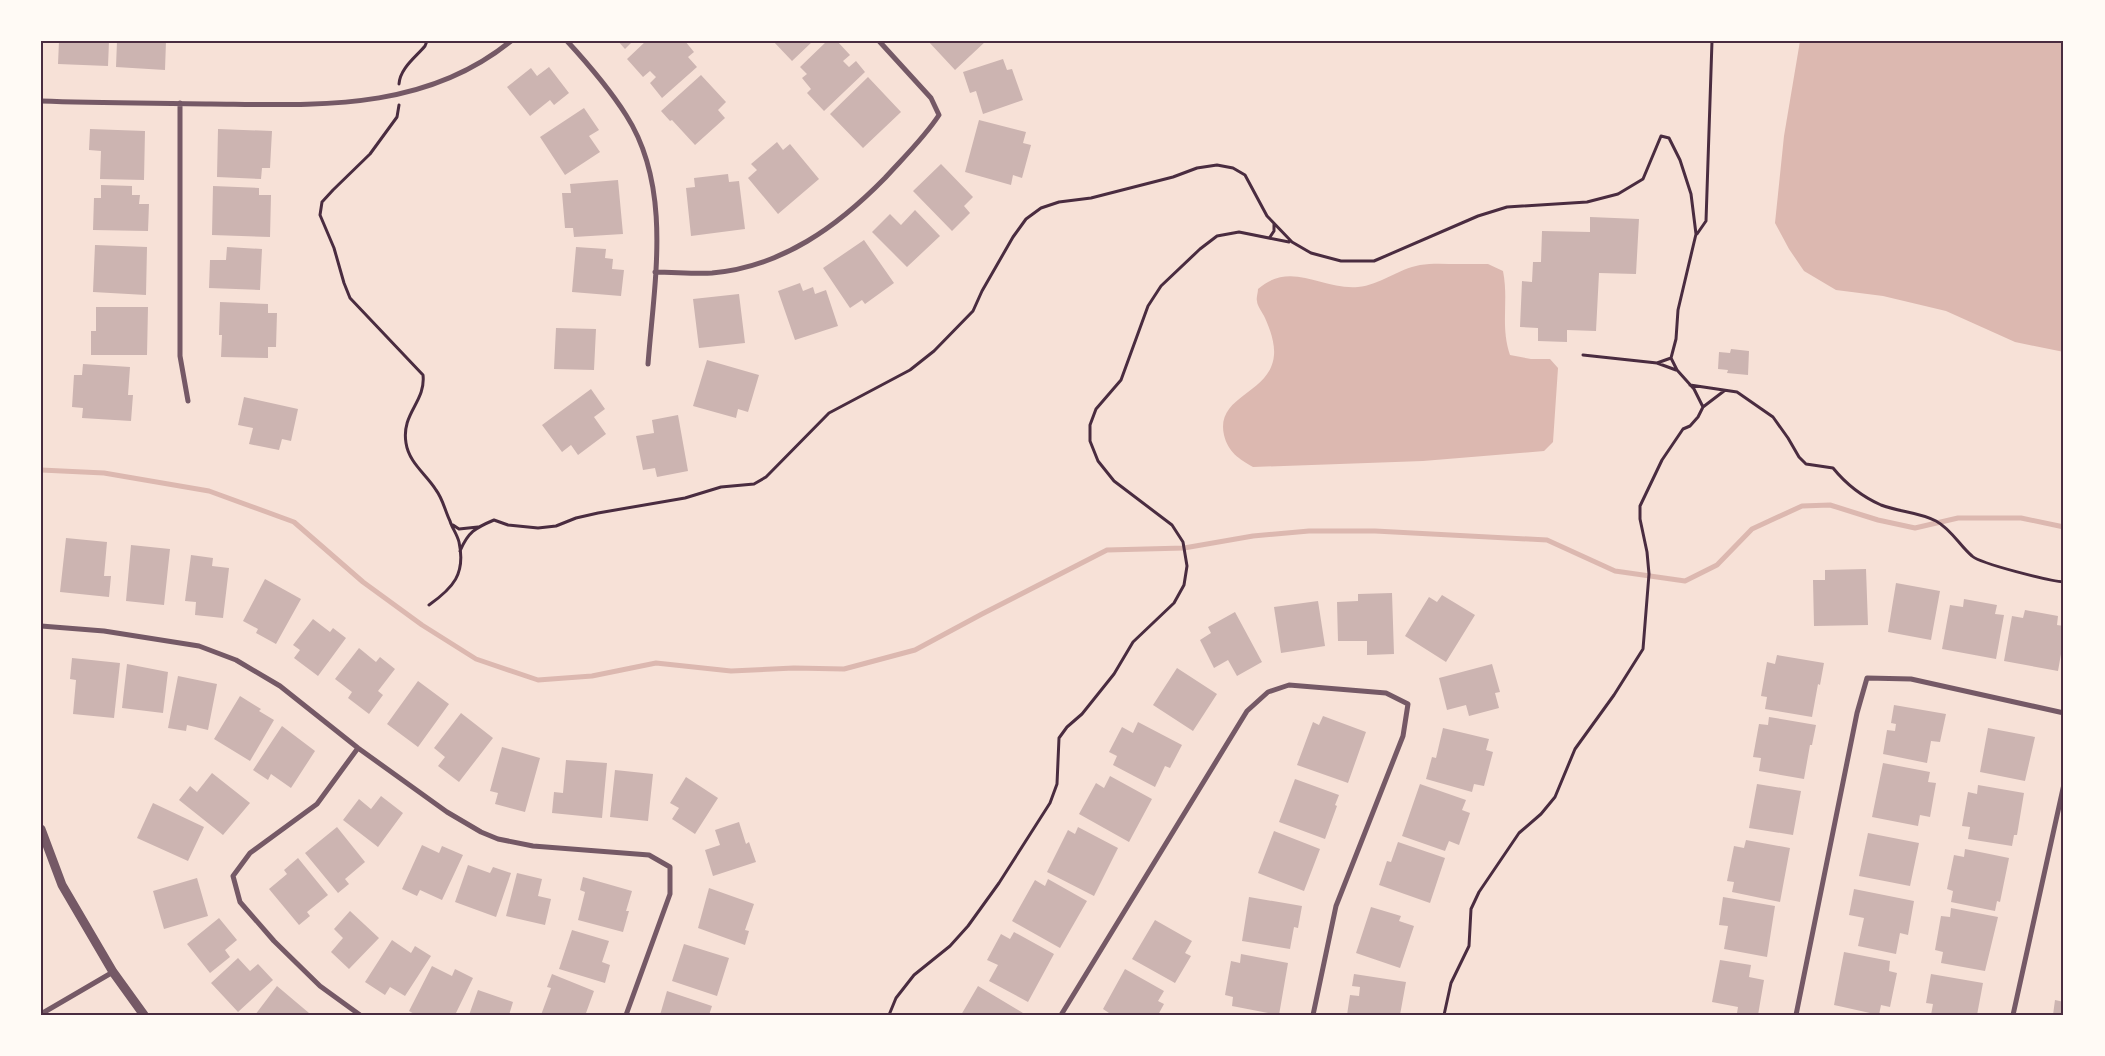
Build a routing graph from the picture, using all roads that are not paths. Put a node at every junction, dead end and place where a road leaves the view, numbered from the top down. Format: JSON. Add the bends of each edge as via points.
{"nodes":[{"id":1,"x":511,"y":41,"type":"edge"},
{"id":2,"x":567,"y":41,"type":"edge"},
{"id":3,"x":879,"y":41,"type":"edge"},
{"id":4,"x":41,"y":101,"type":"edge"},
{"id":5,"x":180,"y":103,"type":"junction"},
{"id":6,"x":655,"y":272,"type":"junction"},
{"id":7,"x":648,"y":364,"type":"dead end"},
{"id":8,"x":188,"y":401,"type":"dead end"},
{"id":9,"x":41,"y":626,"type":"edge"},
{"id":10,"x":2064,"y":713,"type":"edge"},
{"id":11,"x":358,"y":748,"type":"junction"},
{"id":12,"x":2064,"y":784,"type":"edge"},
{"id":13,"x":41,"y":830,"type":"edge"},
{"id":14,"x":113,"y":972,"type":"junction"},
{"id":15,"x":41,"y":1014,"type":"edge"},
{"id":16,"x":144,"y":1015,"type":"edge"},
{"id":17,"x":360,"y":1015,"type":"edge"},
{"id":18,"x":626,"y":1015,"type":"edge"},
{"id":19,"x":1061,"y":1015,"type":"edge"},
{"id":20,"x":1312,"y":1015,"type":"edge"},
{"id":21,"x":1796,"y":1015,"type":"edge"},
{"id":22,"x":2013,"y":1015,"type":"edge"}],
"edges":[{"from":1,"to":5,"type":"street","via":[[487,60],[399,96],[312,105]]},
{"from":2,"to":6,"type":"street","via":[[596,73],[627,117],[648,165],[658,231]]},
{"from":3,"to":6,"type":"street","via":[[931,98],[939,115],[927,133],[858,205],[807,243],[774,258],[713,273]]},
{"from":4,"to":5,"type":"street"},
{"from":5,"to":8,"type":"street","via":[[180,356]]},
{"from":6,"to":7,"type":"street"},
{"from":9,"to":11,"type":"street","via":[[104,631],[199,646],[236,660],[280,686]]},
{"from":10,"to":21,"type":"street","via":[[1911,679],[1867,678],[1857,713]]},
{"from":11,"to":17,"type":"street","via":[[317,804],[250,853],[233,876],[240,902],[274,941],[320,986]]},
{"from":11,"to":18,"type":"street","via":[[447,812],[498,839],[533,846],[649,855],[670,867],[670,894]]},
{"from":12,"to":22,"type":"street"},
{"from":13,"to":14,"type":"street","via":[[62,885]]},
{"from":14,"to":15,"type":"street"},
{"from":14,"to":16,"type":"street"},
{"from":19,"to":20,"type":"street","via":[[1247,711],[1268,692],[1289,685],[1386,693],[1408,704],[1403,736],[1336,906]]}]}
